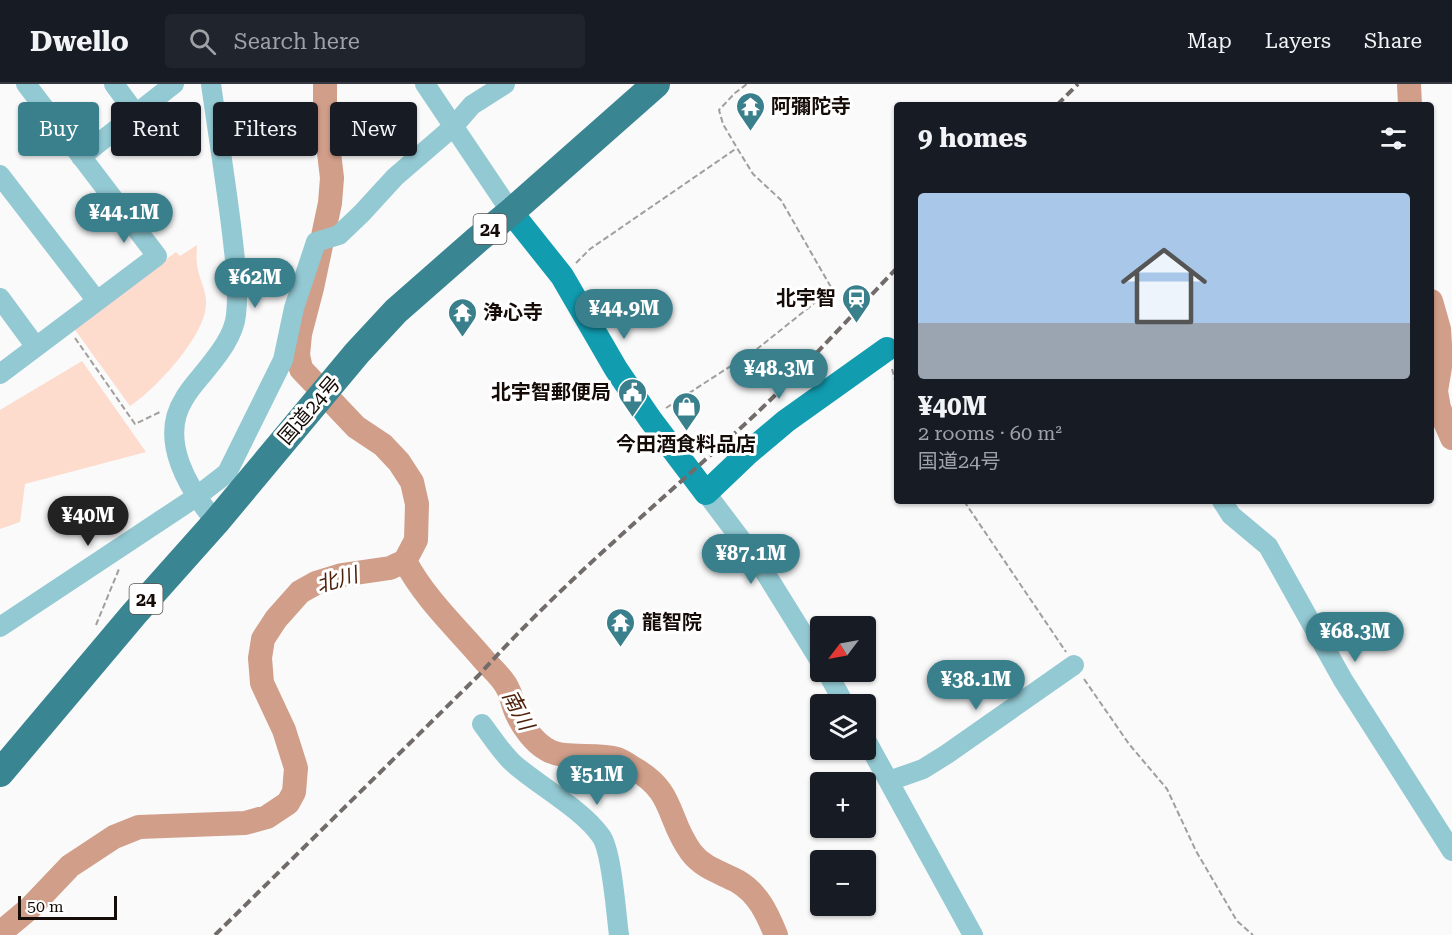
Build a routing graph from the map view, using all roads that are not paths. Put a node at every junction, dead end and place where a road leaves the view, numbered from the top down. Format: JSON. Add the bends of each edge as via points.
{"nodes":[{"id":1,"x":26,"y":84,"type":"edge"},
{"id":2,"x":114,"y":84,"type":"edge"},
{"id":3,"x":174,"y":84,"type":"edge"},
{"id":4,"x":211,"y":84,"type":"edge"},
{"id":5,"x":425,"y":84,"type":"edge"},
{"id":6,"x":505,"y":84,"type":"edge"},
{"id":7,"x":656,"y":84,"type":"edge"},
{"id":8,"x":127,"y":102,"type":"edge"},
{"id":9,"x":151,"y":102,"type":"edge"},
{"id":10,"x":453,"y":127,"type":"junction"},
{"id":11,"x":111,"y":134,"type":"edge"},
{"id":12,"x":81,"y":157,"type":"junction"},
{"id":13,"x":0,"y":175,"type":"edge"},
{"id":14,"x":511,"y":213,"type":"junction"},
{"id":15,"x":0,"y":298,"type":"edge"},
{"id":16,"x":97,"y":301,"type":"junction"},
{"id":17,"x":892,"y":345,"type":"edge"},
{"id":18,"x":36,"y":347,"type":"junction"},
{"id":19,"x":0,"y":374,"type":"edge"},
{"id":20,"x":706,"y":493,"type":"junction"},
{"id":21,"x":196,"y":497,"type":"junction"},
{"id":22,"x":1224,"y":504,"type":"edge"},
{"id":23,"x":216,"y":522,"type":"junction"},
{"id":24,"x":0,"y":627,"type":"edge"},
{"id":25,"x":810,"y":645,"type":"edge"},
{"id":26,"x":1074,"y":665,"type":"road end"},
{"id":27,"x":482,"y":724,"type":"dead end"},
{"id":28,"x":876,"y":758,"type":"edge"},
{"id":29,"x":0,"y":773,"type":"edge"},
{"id":30,"x":889,"y":781,"type":"junction"},
{"id":31,"x":1452,"y":851,"type":"edge"},
{"id":32,"x":619,"y":935,"type":"edge"},
{"id":33,"x":973,"y":935,"type":"edge"}],
"edges":[{"from":1,"to":12,"type":"street"},
{"from":2,"to":8,"type":"street"},
{"from":3,"to":9,"type":"street"},
{"from":4,"to":21,"type":"street","via":[[238,287],[236,318],[228,340],[183,400],[174,423],[174,445]]},
{"from":5,"to":10,"type":"street"},
{"from":6,"to":10,"type":"street","via":[[472,105]]},
{"from":7,"to":14,"type":"highway","name":"国道24号","number":"24"},
{"from":10,"to":14,"type":"street"},
{"from":10,"to":21,"type":"street","via":[[395,177],[339,235],[316,242],[294,308],[283,360],[227,473]]},
{"from":11,"to":12,"type":"street"},
{"from":12,"to":16,"type":"street","via":[[157,256]]},
{"from":13,"to":16,"type":"street"},
{"from":14,"to":20,"type":"main road","via":[[562,276],[616,369]]},
{"from":14,"to":23,"type":"highway","name":"国道24号","number":"24","via":[[396,311]]},
{"from":15,"to":18,"type":"street"},
{"from":16,"to":18,"type":"street"},
{"from":17,"to":20,"type":"main road","via":[[786,421]]},
{"from":18,"to":19,"type":"street"},
{"from":20,"to":25,"type":"street","via":[[760,566]]},
{"from":21,"to":23,"type":"street"},
{"from":21,"to":24,"type":"street"},
{"from":22,"to":31,"type":"street","via":[[1231,515],[1268,546],[1343,680]]},
{"from":23,"to":29,"type":"highway","name":"国道24号","number":"24"},
{"from":26,"to":30,"type":"street","via":[[947,754],[923,769]]},
{"from":27,"to":32,"type":"street","via":[[502,752],[602,837],[608,852]]},
{"from":28,"to":30,"type":"street"},
{"from":30,"to":33,"type":"street"}]}
